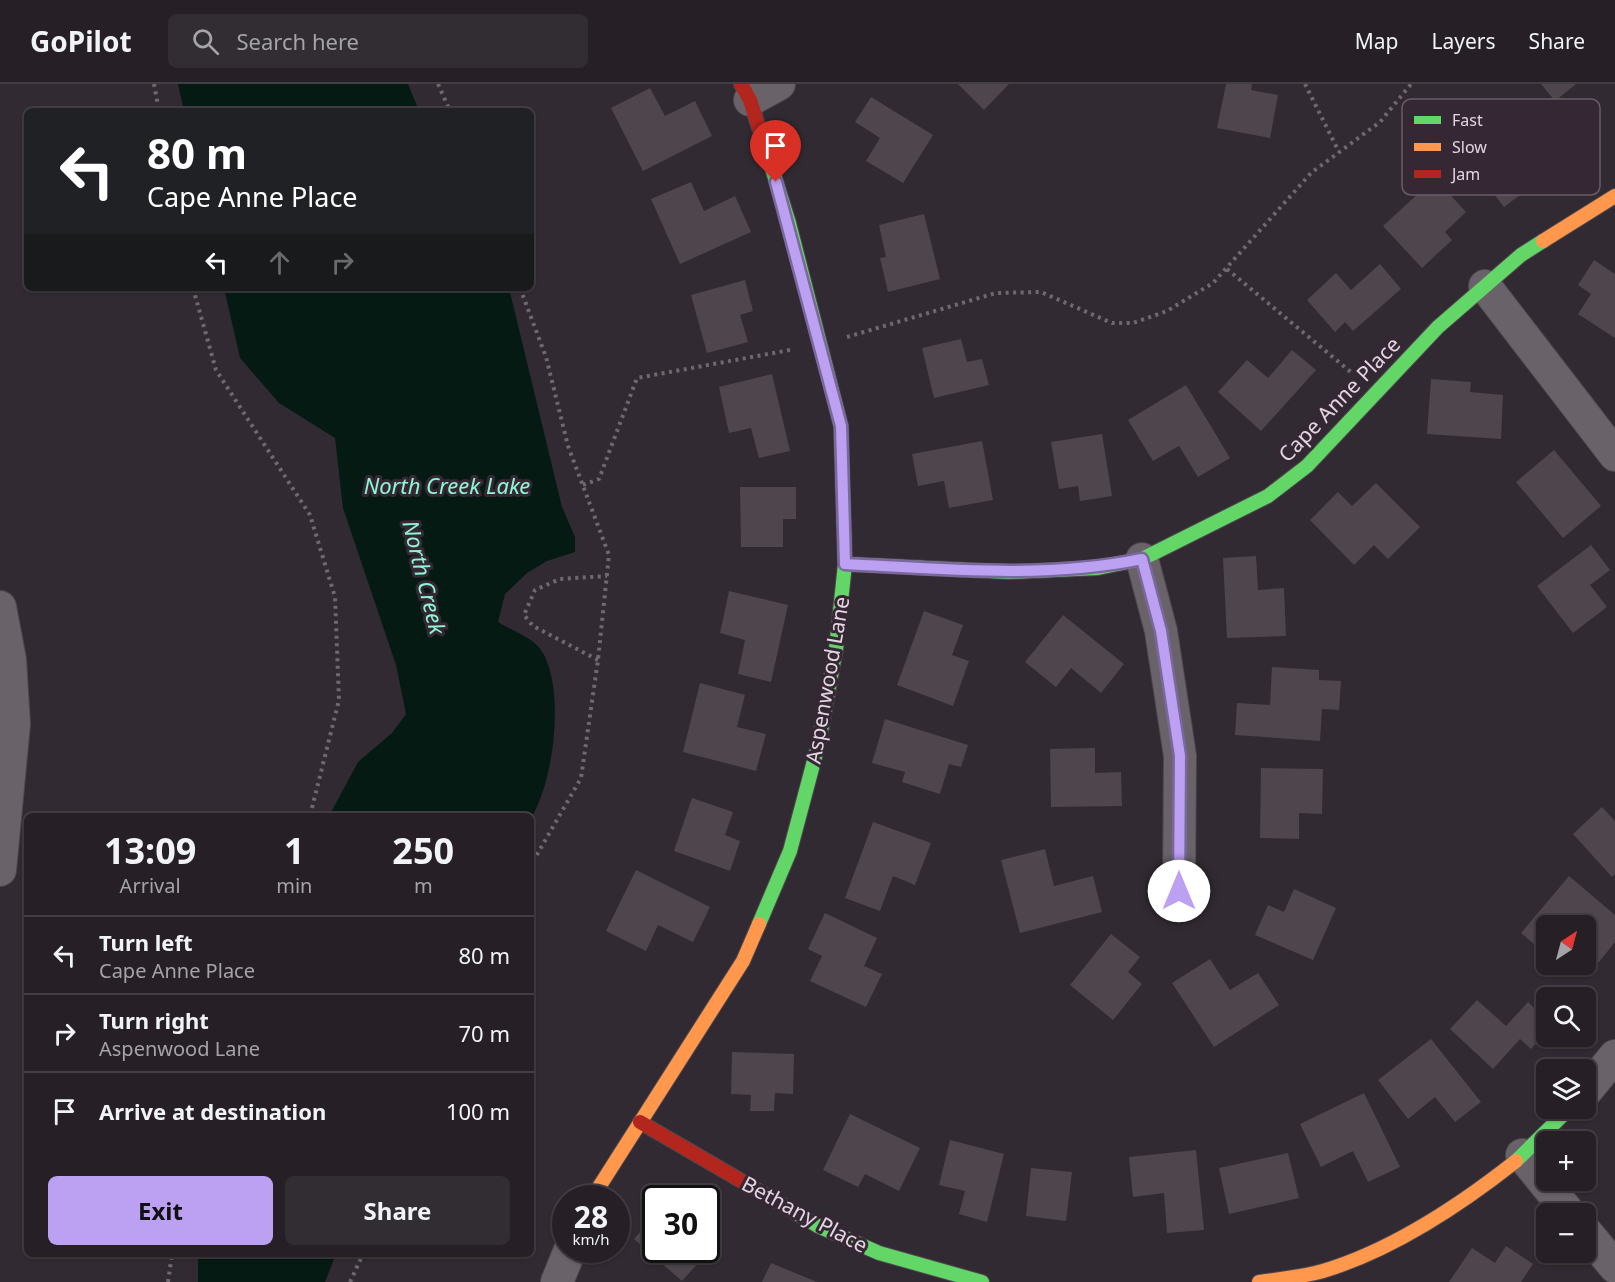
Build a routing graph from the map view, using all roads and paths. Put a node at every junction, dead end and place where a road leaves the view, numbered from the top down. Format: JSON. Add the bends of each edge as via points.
{"nodes":[{"id":1,"x":154,"y":84,"type":"edge"},
{"id":2,"x":438,"y":84,"type":"edge"},
{"id":3,"x":779,"y":84,"type":"edge"},
{"id":4,"x":1305,"y":84,"type":"edge"},
{"id":5,"x":1411,"y":84,"type":"edge"},
{"id":6,"x":746,"y":92,"type":"edge"},
{"id":7,"x":158,"y":108,"type":"edge"},
{"id":8,"x":449,"y":108,"type":"edge"},
{"id":9,"x":1339,"y":152,"type":"junction"},
{"id":10,"x":1615,"y":196,"type":"edge"},
{"id":11,"x":1227,"y":269,"type":"junction"},
{"id":12,"x":1485,"y":286,"type":"junction"},
{"id":13,"x":194,"y":291,"type":"edge"},
{"id":14,"x":521,"y":291,"type":"edge"},
{"id":15,"x":820,"y":345,"type":"junction"},
{"id":16,"x":1376,"y":393,"type":"junction"},
{"id":17,"x":1615,"y":455,"type":"edge"},
{"id":18,"x":583,"y":486,"type":"junction"},
{"id":19,"x":1142,"y":559,"type":"junction"},
{"id":20,"x":845,"y":564,"type":"junction"},
{"id":21,"x":607,"y":576,"type":"junction"},
{"id":22,"x":0,"y":607,"type":"edge"},
{"id":23,"x":598,"y":660,"type":"junction"},
{"id":24,"x":5,"y":774,"type":"edge"},
{"id":25,"x":311,"y":813,"type":"edge"},
{"id":26,"x":534,"y":861,"type":"edge"},
{"id":27,"x":0,"y":870,"type":"edge"},
{"id":28,"x":1179,"y":891,"type":"dead end"},
{"id":29,"x":1615,"y":1056,"type":"edge"},
{"id":30,"x":1596,"y":1079,"type":"edge"},
{"id":31,"x":1559,"y":1119,"type":"edge"},
{"id":32,"x":640,"y":1122,"type":"junction"},
{"id":33,"x":1522,"y":1155,"type":"junction"},
{"id":34,"x":600,"y":1185,"type":"edge"},
{"id":35,"x":1561,"y":1203,"type":"edge"},
{"id":36,"x":1596,"y":1244,"type":"edge"},
{"id":37,"x":171,"y":1257,"type":"edge"},
{"id":38,"x":362,"y":1257,"type":"edge"},
{"id":39,"x":565,"y":1263,"type":"edge"},
{"id":40,"x":1615,"y":1267,"type":"edge"},
{"id":41,"x":168,"y":1282,"type":"edge"},
{"id":42,"x":350,"y":1282,"type":"edge"},
{"id":43,"x":557,"y":1282,"type":"edge"},
{"id":44,"x":981,"y":1282,"type":"edge"},
{"id":45,"x":1259,"y":1282,"type":"edge"}],
"edges":[{"from":1,"to":7,"type":"path"},
{"from":2,"to":8,"type":"path"},
{"from":3,"to":6,"type":"street"},
{"from":4,"to":9,"type":"path"},
{"from":5,"to":9,"type":"path","via":[[1380,122]]},
{"from":6,"to":15,"type":"street","name":"Aspenwood Lane","via":[[789,223]]},
{"from":9,"to":11,"type":"path","via":[[1311,173]]},
{"from":10,"to":12,"type":"street","name":"Cape Anne Place","via":[[1521,255]]},
{"from":11,"to":15,"type":"path","via":[[1213,283],[1167,311],[1132,323],[1112,323],[1041,292],[1022,291],[996,293]]},
{"from":11,"to":16,"type":"path"},
{"from":12,"to":16,"type":"street","name":"Cape Anne Place","via":[[1438,327]]},
{"from":12,"to":17,"type":"street"},
{"from":13,"to":25,"type":"path","via":[[216,370],[310,515],[335,597],[339,700]]},
{"from":14,"to":18,"type":"path","via":[[546,357],[568,446]]},
{"from":15,"to":18,"type":"path","via":[[637,378],[599,479]]},
{"from":15,"to":20,"type":"street","name":"Aspenwood Lane","via":[[841,426]]},
{"from":16,"to":19,"type":"street","name":"Cape Anne Place","via":[[1307,466],[1268,496]]},
{"from":18,"to":21,"type":"path","via":[[609,555]]},
{"from":19,"to":20,"type":"street","name":"Cape Anne Place","via":[[1098,568],[1009,572]]},
{"from":19,"to":28,"type":"street","via":[[1161,631],[1180,756]]},
{"from":20,"to":32,"type":"street","name":"Aspenwood Lane","via":[[837,649],[819,742],[790,851],[743,961]]},
{"from":21,"to":23,"type":"path"},
{"from":21,"to":23,"type":"path","via":[[560,579],[535,590],[524,615],[533,626]]},
{"from":22,"to":24,"type":"street","via":[[10,660],[14,724]]},
{"from":23,"to":26,"type":"path","via":[[581,778]]},
{"from":24,"to":27,"type":"street"},
{"from":29,"to":30,"type":"street"},
{"from":31,"to":33,"type":"street"},
{"from":32,"to":34,"type":"street","name":"Aspenwood Lane"},
{"from":32,"to":44,"type":"street","name":"Bethany Place","via":[[818,1226],[879,1253]]},
{"from":33,"to":35,"type":"street"},
{"from":33,"to":45,"type":"street","via":[[1495,1179],[1426,1223],[1329,1269]]},
{"from":36,"to":40,"type":"street"},
{"from":37,"to":41,"type":"path"},
{"from":38,"to":42,"type":"path"},
{"from":39,"to":43,"type":"street"}]}
